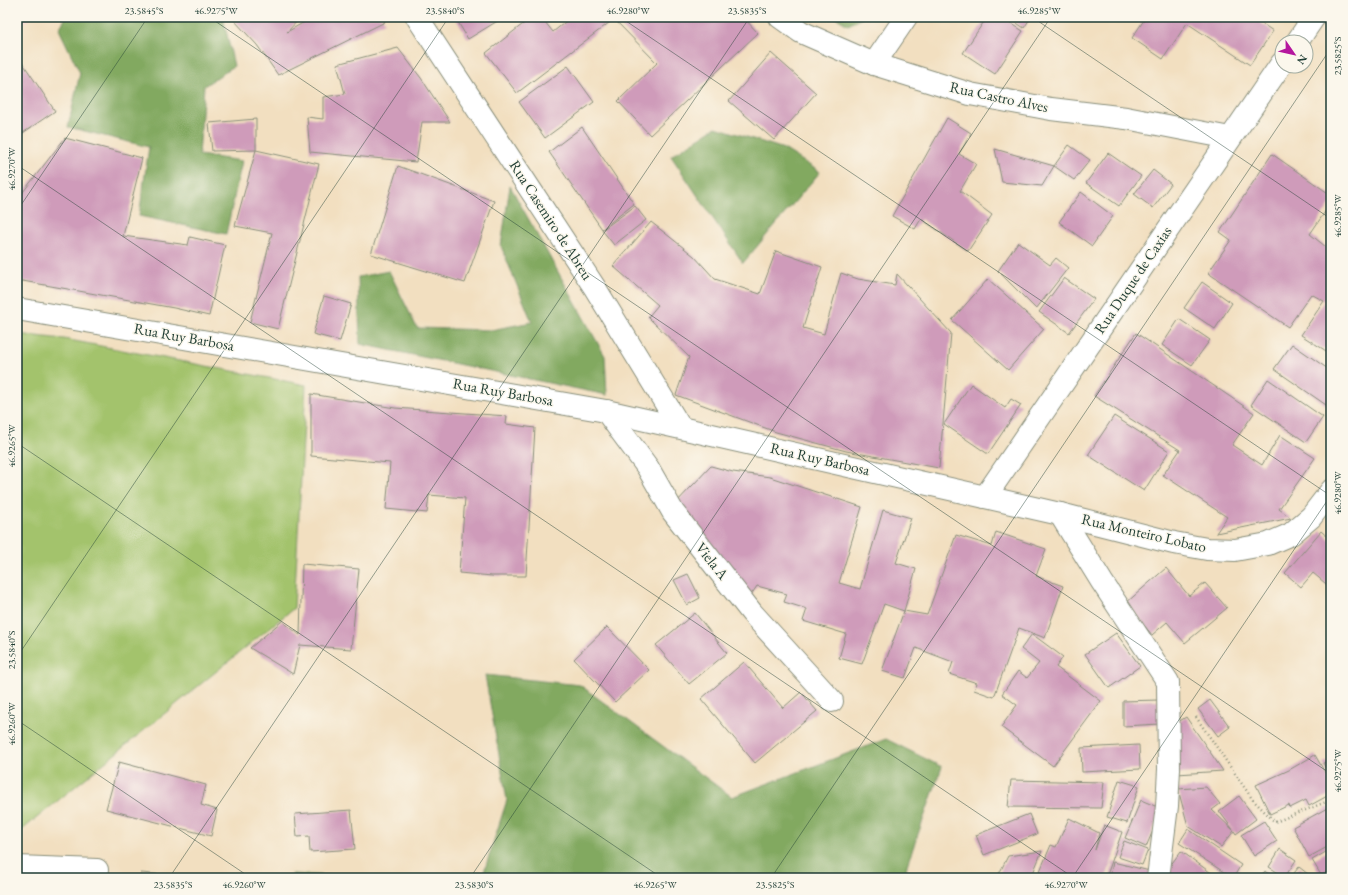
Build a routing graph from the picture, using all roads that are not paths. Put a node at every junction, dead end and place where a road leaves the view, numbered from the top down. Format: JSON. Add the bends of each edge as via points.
{"nodes":[{"id":1,"x":417,"y":17,"type":"edge"},
{"id":2,"x":780,"y":17,"type":"edge"},
{"id":3,"x":906,"y":17,"type":"edge"},
{"id":4,"x":1314,"y":17,"type":"edge"},
{"id":5,"x":1302,"y":34,"type":"edge"},
{"id":6,"x":874,"y":64,"type":"junction"},
{"id":7,"x":1274,"y":74,"type":"edge"},
{"id":8,"x":1230,"y":138,"type":"junction"},
{"id":9,"x":17,"y":309,"type":"edge"},
{"id":10,"x":606,"y":411,"type":"junction"},
{"id":11,"x":680,"y":427,"type":"junction"},
{"id":12,"x":1331,"y":491,"type":"edge"},
{"id":13,"x":985,"y":497,"type":"junction"},
{"id":14,"x":1060,"y":514,"type":"junction"},
{"id":15,"x":832,"y":701,"type":"dead end"},
{"id":16,"x":17,"y":867,"type":"edge"},
{"id":17,"x":97,"y":870,"type":"dead end"},
{"id":18,"x":1158,"y":878,"type":"edge"}],
"edges":[{"from":1,"to":11,"type":"street","name":"Rua Casemiro de Abreu","via":[[595,288]]},
{"from":2,"to":6,"type":"street","name":"Rua Castro Alves","via":[[802,32]]},
{"from":3,"to":6,"type":"street"},
{"from":4,"to":5,"type":"street"},
{"from":6,"to":8,"type":"street","name":"Rua Castro Alves","via":[[970,94],[1051,109],[1126,118]]},
{"from":7,"to":8,"type":"street","name":"Rua Duque de Caxias"},
{"from":8,"to":13,"type":"street","name":"Rua Duque de Caxias"},
{"from":9,"to":10,"type":"street","name":"Rua Ruy Barbosa"},
{"from":10,"to":11,"type":"street","name":"Rua Ruy Barbosa"},
{"from":10,"to":15,"type":"street","name":"Viela A","via":[[648,468],[678,518],[752,613]]},
{"from":11,"to":13,"type":"street","name":"Rua Ruy Barbosa"},
{"from":12,"to":14,"type":"street","name":"Rua Monteiro Lobato","via":[[1311,517],[1290,534],[1268,544],[1235,550],[1207,549],[1174,543]]},
{"from":13,"to":14,"type":"street","name":"Rua Monteiro Lobato"},
{"from":14,"to":18,"type":"street","via":[[1168,682],[1169,769]]},
{"from":16,"to":17,"type":"street"}]}
